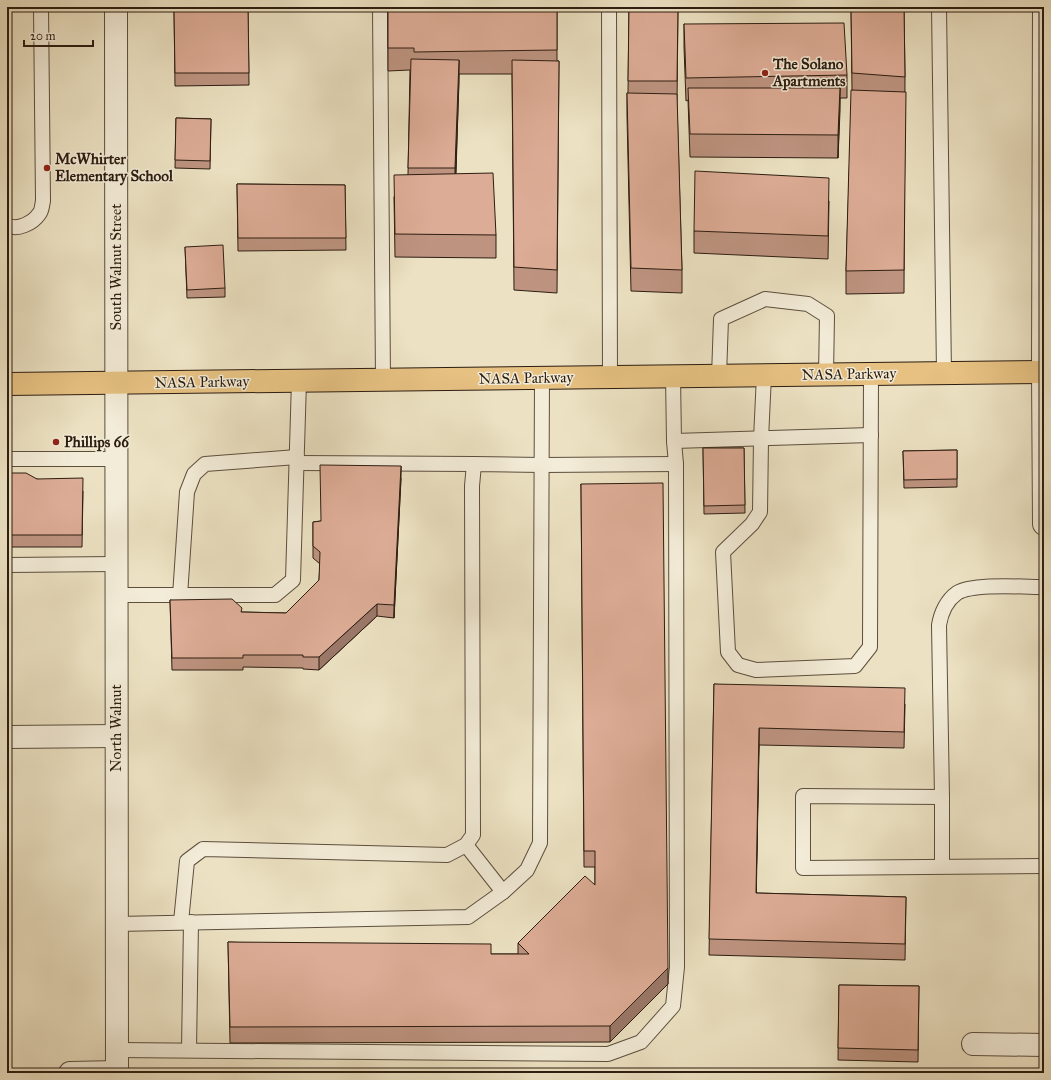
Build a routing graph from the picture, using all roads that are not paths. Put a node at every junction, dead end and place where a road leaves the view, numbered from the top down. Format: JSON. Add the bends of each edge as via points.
{"nodes":[{"id":1,"x":41,"y":7,"type":"edge"},
{"id":2,"x":116,"y":7,"type":"edge"},
{"id":3,"x":380,"y":7,"type":"edge"},
{"id":4,"x":609,"y":7,"type":"edge"},
{"id":5,"x":939,"y":7,"type":"edge"},
{"id":6,"x":1044,"y":7,"type":"edge"},
{"id":7,"x":7,"y":225,"type":"edge"},
{"id":8,"x":1044,"y":372,"type":"edge"},
{"id":9,"x":944,"y":373,"type":"junction"},
{"id":10,"x":826,"y":374,"type":"junction"},
{"id":11,"x":872,"y":374,"type":"junction"},
{"id":12,"x":764,"y":375,"type":"junction"},
{"id":13,"x":673,"y":376,"type":"junction"},
{"id":14,"x":719,"y":376,"type":"junction"},
{"id":15,"x":610,"y":377,"type":"junction"},
{"id":16,"x":542,"y":378,"type":"junction"},
{"id":17,"x":383,"y":380,"type":"junction"},
{"id":18,"x":299,"y":381,"type":"junction"},
{"id":19,"x":116,"y":383,"type":"junction"},
{"id":20,"x":7,"y":384,"type":"edge"},
{"id":21,"x":871,"y":435,"type":"junction"},
{"id":22,"x":761,"y":439,"type":"junction"},
{"id":23,"x":674,"y":441,"type":"junction"},
{"id":24,"x":7,"y":459,"type":"edge"},
{"id":25,"x":116,"y":460,"type":"junction"},
{"id":26,"x":297,"y":460,"type":"junction"},
{"id":27,"x":474,"y":464,"type":"junction"},
{"id":28,"x":676,"y":464,"type":"junction"},
{"id":29,"x":542,"y":465,"type":"junction"},
{"id":30,"x":1044,"y":524,"type":"edge"},
{"id":31,"x":116,"y":564,"type":"junction"},
{"id":32,"x":7,"y":565,"type":"edge"},
{"id":33,"x":1044,"y":587,"type":"edge"},
{"id":34,"x":116,"y":595,"type":"junction"},
{"id":35,"x":180,"y":596,"type":"junction"},
{"id":36,"x":116,"y":736,"type":"junction"},
{"id":37,"x":7,"y":737,"type":"edge"},
{"id":38,"x":942,"y":797,"type":"junction"},
{"id":39,"x":466,"y":845,"type":"junction"},
{"id":40,"x":942,"y":866,"type":"junction"},
{"id":41,"x":1044,"y":866,"type":"edge"},
{"id":42,"x":503,"y":892,"type":"junction"},
{"id":43,"x":186,"y":922,"type":"junction"},
{"id":44,"x":116,"y":924,"type":"junction"},
{"id":45,"x":973,"y":1044,"type":"dead end"},
{"id":46,"x":1044,"y":1045,"type":"edge"},
{"id":47,"x":117,"y":1050,"type":"junction"},
{"id":48,"x":189,"y":1050,"type":"junction"},
{"id":49,"x":70,"y":1073,"type":"edge"},
{"id":50,"x":117,"y":1073,"type":"edge"}],
"edges":[{"from":1,"to":7,"type":"lane","via":[[43,201],[40,214],[25,226]]},
{"from":2,"to":19,"type":"street","name":"South Walnut Street"},
{"from":3,"to":17,"type":"lane"},
{"from":4,"to":15,"type":"lane"},
{"from":5,"to":9,"type":"lane"},
{"from":6,"to":8,"type":"street"},
{"from":8,"to":9,"type":"main road","name":"NASA Parkway"},
{"from":8,"to":30,"type":"street"},
{"from":9,"to":11,"type":"main road","name":"NASA Parkway"},
{"from":10,"to":11,"type":"main road","name":"NASA Parkway"},
{"from":10,"to":12,"type":"main road","name":"NASA Parkway"},
{"from":10,"to":14,"type":"lane","via":[[827,316],[808,304],[765,299],[720,319]]},
{"from":11,"to":21,"type":"lane"},
{"from":12,"to":14,"type":"main road","name":"NASA Parkway"},
{"from":12,"to":22,"type":"lane"},
{"from":13,"to":14,"type":"main road","name":"NASA Parkway"},
{"from":13,"to":15,"type":"main road","name":"NASA Parkway"},
{"from":13,"to":23,"type":"lane"},
{"from":15,"to":16,"type":"main road","name":"NASA Parkway"},
{"from":16,"to":17,"type":"main road","name":"NASA Parkway"},
{"from":16,"to":29,"type":"lane"},
{"from":17,"to":18,"type":"main road","name":"NASA Parkway"},
{"from":18,"to":19,"type":"main road","name":"NASA Parkway"},
{"from":18,"to":26,"type":"lane"},
{"from":19,"to":20,"type":"main road","name":"NASA Parkway"},
{"from":19,"to":25,"type":"street","name":"North Walnut"},
{"from":21,"to":22,"type":"lane"},
{"from":21,"to":22,"type":"lane","via":[[870,647],[854,666],[756,670],[738,665],[728,652],[723,552],[752,524],[760,512]]},
{"from":22,"to":23,"type":"lane"},
{"from":23,"to":28,"type":"lane"},
{"from":24,"to":25,"type":"lane"},
{"from":25,"to":31,"type":"street","name":"North Walnut"},
{"from":26,"to":27,"type":"lane"},
{"from":26,"to":35,"type":"lane","via":[[205,464],[194,474],[187,492]]},
{"from":26,"to":35,"type":"lane","via":[[293,580],[275,596]]},
{"from":27,"to":29,"type":"lane"},
{"from":27,"to":39,"type":"lane","via":[[473,834]]},
{"from":28,"to":29,"type":"lane"},
{"from":28,"to":48,"type":"lane","via":[[677,967],[674,1006],[641,1042],[608,1054]]},
{"from":29,"to":42,"type":"lane","via":[[540,843],[527,870]]},
{"from":31,"to":32,"type":"lane"},
{"from":31,"to":34,"type":"street","name":"North Walnut"},
{"from":33,"to":38,"type":"lane","via":[[995,586],[966,590],[950,600],[942,612],[939,625]]},
{"from":34,"to":35,"type":"lane"},
{"from":34,"to":36,"type":"street","name":"North Walnut"},
{"from":36,"to":37,"type":"street"},
{"from":36,"to":44,"type":"street","name":"North Walnut"},
{"from":38,"to":40,"type":"lane"},
{"from":38,"to":40,"type":"lane","via":[[803,796],[803,868]]},
{"from":39,"to":42,"type":"lane"},
{"from":39,"to":43,"type":"lane","via":[[447,855],[204,849],[187,861]]},
{"from":40,"to":41,"type":"lane"},
{"from":42,"to":43,"type":"lane","via":[[468,917]]},
{"from":43,"to":44,"type":"lane"},
{"from":43,"to":48,"type":"lane"},
{"from":44,"to":47,"type":"street","name":"North Walnut"},
{"from":45,"to":46,"type":"street"},
{"from":47,"to":48,"type":"lane"},
{"from":47,"to":50,"type":"street","name":"North Walnut"},
{"from":49,"to":50,"type":"street"}]}
